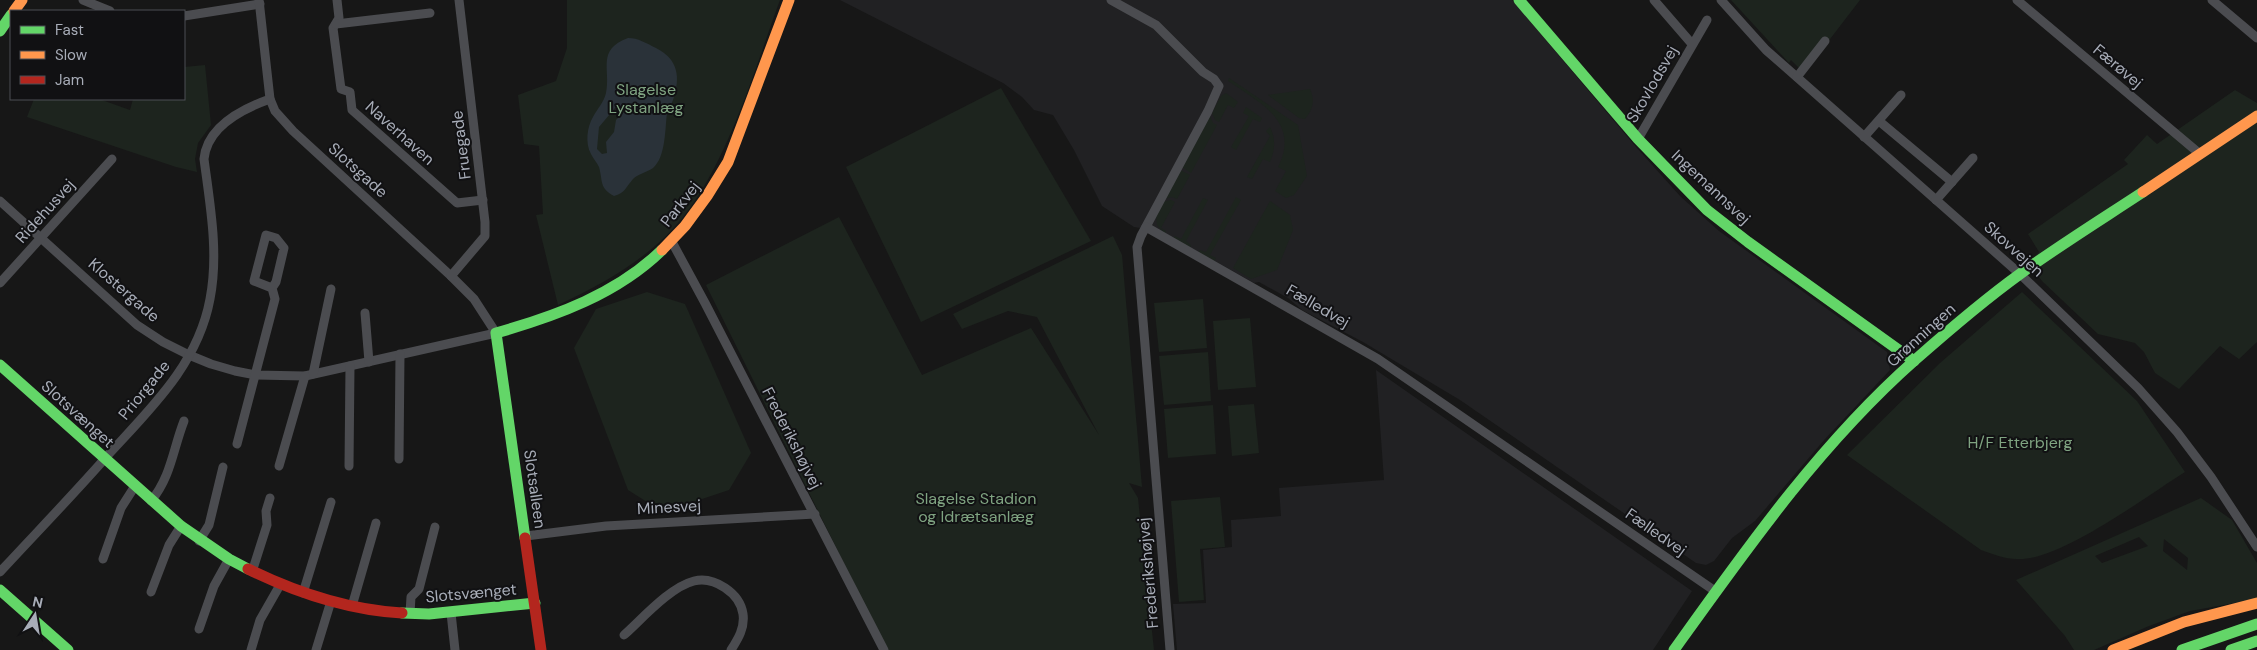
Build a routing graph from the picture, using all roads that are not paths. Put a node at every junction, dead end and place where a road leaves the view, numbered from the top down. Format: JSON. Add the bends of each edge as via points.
{"nodes":[{"id":1,"x":83,"y":0,"type":"edge"},
{"id":2,"x":337,"y":0,"type":"edge"},
{"id":3,"x":460,"y":0,"type":"edge"},
{"id":4,"x":789,"y":0,"type":"edge"},
{"id":5,"x":1111,"y":0,"type":"edge"},
{"id":6,"x":1519,"y":0,"type":"edge"},
{"id":7,"x":1654,"y":0,"type":"edge"},
{"id":8,"x":1721,"y":0,"type":"edge"},
{"id":9,"x":2017,"y":0,"type":"edge"},
{"id":10,"x":2212,"y":0,"type":"edge"},
{"id":11,"x":260,"y":2,"type":"edge"},
{"id":12,"x":108,"y":10,"type":"edge"},
{"id":13,"x":430,"y":13,"type":"dead end"},
{"id":14,"x":10,"y":16,"type":"edge"},
{"id":15,"x":185,"y":16,"type":"edge"},
{"id":16,"x":1707,"y":20,"type":"dead end"},
{"id":17,"x":336,"y":24,"type":"junction"},
{"id":18,"x":0,"y":31,"type":"edge"},
{"id":19,"x":2257,"y":38,"type":"edge"},
{"id":20,"x":1825,"y":41,"type":"dead end"},
{"id":21,"x":1692,"y":44,"type":"junction"},
{"id":22,"x":1797,"y":78,"type":"junction"},
{"id":23,"x":1901,"y":94,"type":"dead end"},
{"id":24,"x":270,"y":99,"type":"junction"},
{"id":25,"x":2257,"y":116,"type":"edge"},
{"id":26,"x":1879,"y":121,"type":"junction"},
{"id":27,"x":1864,"y":137,"type":"junction"},
{"id":28,"x":1638,"y":138,"type":"junction"},
{"id":29,"x":2200,"y":154,"type":"junction"},
{"id":30,"x":1972,"y":158,"type":"dead end"},
{"id":31,"x":112,"y":159,"type":"dead end"},
{"id":32,"x":1952,"y":182,"type":"junction"},
{"id":33,"x":483,"y":200,"type":"junction"},
{"id":34,"x":1936,"y":200,"type":"junction"},
{"id":35,"x":0,"y":201,"type":"edge"},
{"id":36,"x":1146,"y":227,"type":"junction"},
{"id":37,"x":41,"y":237,"type":"junction"},
{"id":38,"x":672,"y":242,"type":"junction"},
{"id":39,"x":2020,"y":274,"type":"junction"},
{"id":40,"x":451,"y":276,"type":"junction"},
{"id":41,"x":0,"y":283,"type":"edge"},
{"id":42,"x":272,"y":288,"type":"junction"},
{"id":43,"x":331,"y":289,"type":"dead end"},
{"id":44,"x":365,"y":313,"type":"dead end"},
{"id":45,"x":496,"y":333,"type":"junction"},
{"id":46,"x":400,"y":354,"type":"junction"},
{"id":47,"x":190,"y":355,"type":"junction"},
{"id":48,"x":1914,"y":361,"type":"junction"},
{"id":49,"x":369,"y":362,"type":"junction"},
{"id":50,"x":0,"y":365,"type":"edge"},
{"id":51,"x":350,"y":366,"type":"junction"},
{"id":52,"x":256,"y":375,"type":"junction"},
{"id":53,"x":309,"y":375,"type":"junction"},
{"id":54,"x":184,"y":421,"type":"dead end"},
{"id":55,"x":237,"y":444,"type":"dead end"},
{"id":56,"x":105,"y":459,"type":"junction"},
{"id":57,"x":399,"y":459,"type":"dead end"},
{"id":58,"x":280,"y":466,"type":"dead end"},
{"id":59,"x":349,"y":466,"type":"dead end"},
{"id":60,"x":223,"y":467,"type":"dead end"},
{"id":61,"x":135,"y":486,"type":"junction"},
{"id":62,"x":270,"y":498,"type":"dead end"},
{"id":63,"x":151,"y":501,"type":"junction"},
{"id":64,"x":331,"y":502,"type":"dead end"},
{"id":65,"x":815,"y":514,"type":"junction"},
{"id":66,"x":376,"y":524,"type":"dead end"},
{"id":67,"x":181,"y":526,"type":"junction"},
{"id":68,"x":436,"y":527,"type":"dead end"},
{"id":69,"x":526,"y":536,"type":"junction"},
{"id":70,"x":199,"y":541,"type":"junction"},
{"id":71,"x":2257,"y":547,"type":"edge"},
{"id":72,"x":102,"y":559,"type":"dead end"},
{"id":73,"x":229,"y":559,"type":"junction"},
{"id":74,"x":0,"y":572,"type":"edge"},
{"id":75,"x":252,"y":572,"type":"junction"},
{"id":76,"x":280,"y":585,"type":"junction"},
{"id":77,"x":0,"y":590,"type":"edge"},
{"id":78,"x":1716,"y":591,"type":"junction"},
{"id":79,"x":151,"y":592,"type":"dead end"},
{"id":80,"x":303,"y":593,"type":"junction"},
{"id":81,"x":331,"y":601,"type":"junction"},
{"id":82,"x":535,"y":603,"type":"junction"},
{"id":83,"x":2257,"y":603,"type":"edge"},
{"id":84,"x":352,"y":606,"type":"junction"},
{"id":85,"x":410,"y":613,"type":"junction"},
{"id":86,"x":452,"y":613,"type":"junction"},
{"id":87,"x":2257,"y":624,"type":"edge"},
{"id":88,"x":199,"y":629,"type":"dead end"},
{"id":89,"x":624,"y":635,"type":"dead end"},
{"id":90,"x":2257,"y":640,"type":"edge"},
{"id":91,"x":68,"y":650,"type":"edge"},
{"id":92,"x":251,"y":650,"type":"edge"},
{"id":93,"x":316,"y":650,"type":"edge"},
{"id":94,"x":455,"y":650,"type":"edge"},
{"id":95,"x":541,"y":650,"type":"edge"},
{"id":96,"x":731,"y":650,"type":"edge"},
{"id":97,"x":884,"y":650,"type":"edge"},
{"id":98,"x":1170,"y":650,"type":"edge"},
{"id":99,"x":1674,"y":650,"type":"edge"},
{"id":100,"x":2113,"y":650,"type":"edge"},
{"id":101,"x":2182,"y":650,"type":"edge"},
{"id":102,"x":2231,"y":650,"type":"edge"}],
"edges":[{"from":1,"to":12,"type":"street"},
{"from":2,"to":17,"type":"street","name":"Naverhaven","via":[[339,18]]},
{"from":3,"to":33,"type":"street","name":"Fruegade"},
{"from":4,"to":38,"type":"main road","name":"Parkvej","via":[[728,162],[692,220]]},
{"from":5,"to":36,"type":"street","via":[[1156,25],[1219,86]]},
{"from":6,"to":28,"type":"main road","name":"Ingemannsvej"},
{"from":7,"to":21,"type":"street","name":"Skovlodsvej"},
{"from":8,"to":22,"type":"street","name":"Skovvejen","via":[[1766,50]]},
{"from":9,"to":29,"type":"street","name":"Færøvej"},
{"from":10,"to":19,"type":"street"},
{"from":11,"to":15,"type":"street"},
{"from":11,"to":24,"type":"street","name":"Slotsgade"},
{"from":13,"to":17,"type":"street"},
{"from":14,"to":18,"type":"main road"},
{"from":16,"to":21,"type":"street","name":"Skovlodsvej"},
{"from":17,"to":33,"type":"street","name":"Naverhaven","via":[[333,28],[341,89],[350,92],[352,110],[457,203]]},
{"from":20,"to":22,"type":"street"},
{"from":21,"to":28,"type":"street","name":"Skovlodsvej"},
{"from":22,"to":27,"type":"street","name":"Skovvejen"},
{"from":23,"to":26,"type":"street"},
{"from":24,"to":40,"type":"street","name":"Slotsgade","via":[[275,111],[293,131]]},
{"from":24,"to":47,"type":"street","name":"Priorgade","via":[[216,129],[205,147],[214,275],[205,318]]},
{"from":25,"to":29,"type":"main road","name":"Grønningen"},
{"from":26,"to":27,"type":"street"},
{"from":26,"to":32,"type":"street"},
{"from":27,"to":34,"type":"street","name":"Skovvejen"},
{"from":28,"to":48,"type":"main road","name":"Ingemannsvej","via":[[1681,185],[1733,231]]},
{"from":29,"to":39,"type":"main road","name":"Grønningen"},
{"from":30,"to":32,"type":"street"},
{"from":31,"to":37,"type":"street","name":"Ridehusvej"},
{"from":32,"to":34,"type":"street"},
{"from":33,"to":40,"type":"street","name":"Fruegade","via":[[485,236]]},
{"from":34,"to":39,"type":"street","name":"Skovvejen"},
{"from":35,"to":37,"type":"street","name":"Klostergade"},
{"from":36,"to":78,"type":"street","name":"Fælledvej","via":[[1378,358]]},
{"from":36,"to":98,"type":"street","name":"Frederikshøjvej","via":[[1137,247]]},
{"from":37,"to":41,"type":"street","name":"Ridehusvej"},
{"from":37,"to":47,"type":"street","name":"Klostergade","via":[[137,324]]},
{"from":38,"to":45,"type":"main road","name":"Parkvej","via":[[639,271],[598,296]]},
{"from":38,"to":65,"type":"street","name":"Frederikshøjvej"},
{"from":39,"to":48,"type":"main road","name":"Grønningen"},
{"from":39,"to":71,"type":"street","name":"Skovvejen","via":[[2138,388],[2177,432]]},
{"from":40,"to":45,"type":"street","name":"Slotsgade","via":[[474,299]]},
{"from":42,"to":42,"type":"street","via":[[284,248],[276,238],[266,235],[254,281]]},
{"from":42,"to":52,"type":"street","via":[[275,299]]},
{"from":43,"to":53,"type":"street"},
{"from":44,"to":49,"type":"street"},
{"from":45,"to":46,"type":"street","name":"Klostergade"},
{"from":45,"to":69,"type":"main road","name":"Slotsalleen"},
{"from":46,"to":49,"type":"street","name":"Klostergade"},
{"from":46,"to":57,"type":"street"},
{"from":47,"to":52,"type":"street","name":"Klostergade","via":[[211,364]]},
{"from":47,"to":56,"type":"street","name":"Priorgade","via":[[166,392]]},
{"from":48,"to":78,"type":"main road","name":"Grønningen","via":[[1791,491]]},
{"from":49,"to":51,"type":"street","name":"Klostergade"},
{"from":50,"to":56,"type":"main road","name":"Slotsvænget"},
{"from":51,"to":53,"type":"street","name":"Klostergade"},
{"from":51,"to":59,"type":"street"},
{"from":52,"to":53,"type":"street","name":"Klostergade"},
{"from":52,"to":55,"type":"street"},
{"from":53,"to":58,"type":"street"},
{"from":54,"to":63,"type":"street","via":[[162,487]]},
{"from":56,"to":61,"type":"main road","name":"Slotsvænget"},
{"from":56,"to":74,"type":"street","name":"Priorgade"},
{"from":60,"to":70,"type":"street","via":[[209,525]]},
{"from":61,"to":63,"type":"main road","name":"Slotsvænget"},
{"from":61,"to":72,"type":"street","via":[[121,508]]},
{"from":62,"to":75,"type":"street","via":[[266,511],[267,525]]},
{"from":63,"to":67,"type":"main road","name":"Slotsvænget"},
{"from":64,"to":80,"type":"street"},
{"from":65,"to":69,"type":"street","name":"Minesvej","via":[[606,526]]},
{"from":65,"to":97,"type":"street","name":"Frederikshøjvej"},
{"from":66,"to":84,"type":"street"},
{"from":67,"to":70,"type":"main road","name":"Slotsvænget"},
{"from":67,"to":79,"type":"street"},
{"from":68,"to":85,"type":"street","name":"Slotsvænget","via":[[419,589],[412,597]]},
{"from":69,"to":82,"type":"main road","name":"Slotsalleen"},
{"from":70,"to":73,"type":"main road","name":"Slotsvænget"},
{"from":73,"to":75,"type":"main road","name":"Slotsvænget"},
{"from":73,"to":88,"type":"street"},
{"from":75,"to":76,"type":"main road","name":"Slotsvænget"},
{"from":76,"to":80,"type":"main road","name":"Slotsvænget"},
{"from":76,"to":92,"type":"street","via":[[260,620]]},
{"from":77,"to":91,"type":"main road"},
{"from":78,"to":99,"type":"main road","name":"Grønningen"},
{"from":80,"to":81,"type":"main road","name":"Slotsvænget"},
{"from":81,"to":84,"type":"main road","name":"Slotsvænget"},
{"from":81,"to":93,"type":"street"},
{"from":82,"to":86,"type":"main road","name":"Slotsvænget"},
{"from":82,"to":95,"type":"main road","name":"Slotsalleen"},
{"from":83,"to":100,"type":"main road","via":[[2180,623]]},
{"from":84,"to":85,"type":"main road","name":"Slotsvænget"},
{"from":85,"to":86,"type":"main road","name":"Slotsvænget"},
{"from":86,"to":94,"type":"street"},
{"from":87,"to":101,"type":"main road"},
{"from":89,"to":96,"type":"street","via":[[680,587],[695,581],[711,582],[732,593],[743,614],[742,628]]},
{"from":90,"to":102,"type":"main road"}]}
